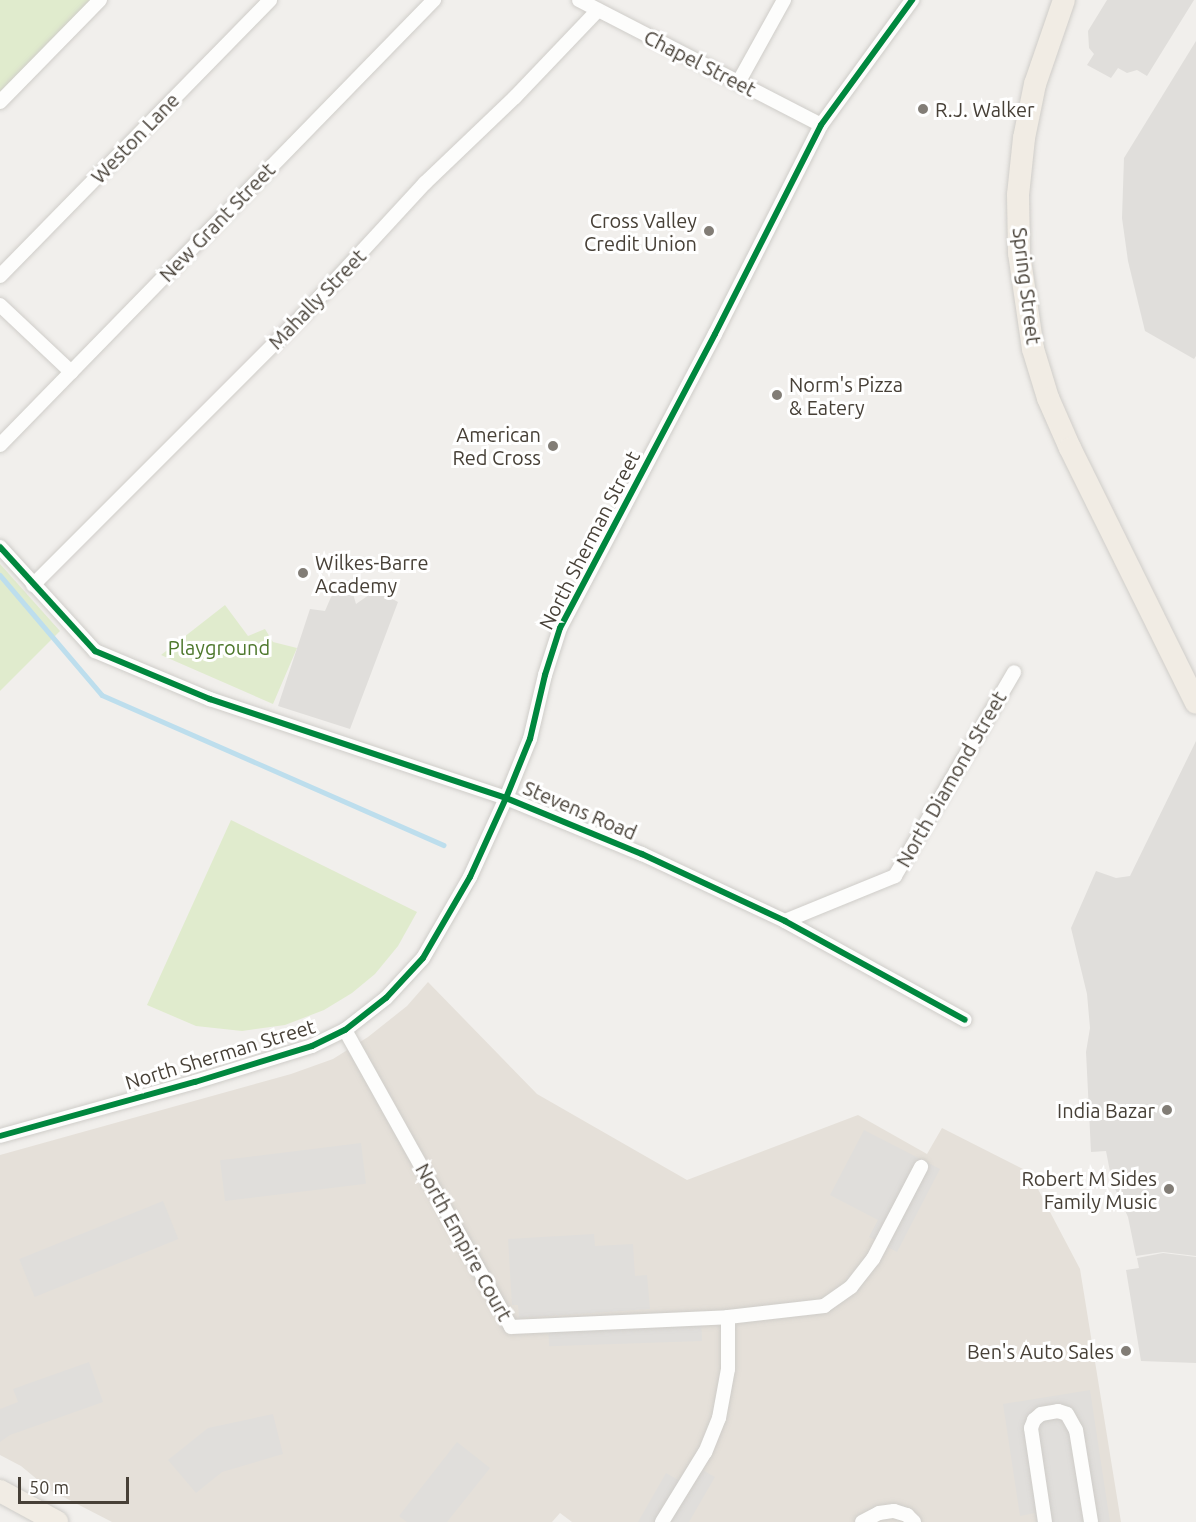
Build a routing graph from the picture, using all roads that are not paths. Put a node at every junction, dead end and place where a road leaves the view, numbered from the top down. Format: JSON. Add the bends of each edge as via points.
{"nodes":[{"id":1,"x":100,"y":0,"type":"edge"},
{"id":2,"x":270,"y":0,"type":"edge"},
{"id":3,"x":434,"y":0,"type":"edge"},
{"id":4,"x":579,"y":0,"type":"edge"},
{"id":5,"x":784,"y":0,"type":"edge"},
{"id":6,"x":912,"y":0,"type":"edge"},
{"id":7,"x":1064,"y":0,"type":"edge"},
{"id":8,"x":598,"y":10,"type":"junction"},
{"id":9,"x":738,"y":83,"type":"junction"},
{"id":10,"x":0,"y":102,"type":"edge"},
{"id":11,"x":821,"y":125,"type":"junction"},
{"id":12,"x":0,"y":276,"type":"edge"},
{"id":13,"x":0,"y":304,"type":"edge"},
{"id":14,"x":71,"y":372,"type":"junction"},
{"id":15,"x":0,"y":445,"type":"edge"},
{"id":16,"x":0,"y":547,"type":"edge"},
{"id":17,"x":33,"y":585,"type":"junction"},
{"id":18,"x":1014,"y":672,"type":"dead end"},
{"id":19,"x":1196,"y":703,"type":"edge"},
{"id":20,"x":506,"y":798,"type":"junction"},
{"id":21,"x":785,"y":921,"type":"junction"},
{"id":22,"x":965,"y":1020,"type":"dead end"},
{"id":23,"x":345,"y":1030,"type":"junction"},
{"id":24,"x":0,"y":1136,"type":"edge"},
{"id":25,"x":921,"y":1167,"type":"dead end"},
{"id":26,"x":728,"y":1317,"type":"junction"},
{"id":27,"x":0,"y":1491,"type":"edge"},
{"id":28,"x":57,"y":1522,"type":"edge"},
{"id":29,"x":662,"y":1522,"type":"edge"},
{"id":30,"x":862,"y":1522,"type":"edge"},
{"id":31,"x":914,"y":1522,"type":"edge"},
{"id":32,"x":1045,"y":1522,"type":"edge"},
{"id":33,"x":1091,"y":1522,"type":"edge"}],
"edges":[{"from":1,"to":10,"type":"street"},
{"from":2,"to":12,"type":"street","name":"Weston Lane"},
{"from":3,"to":14,"type":"street","name":"New Grant Street"},
{"from":4,"to":8,"type":"street","name":"Chapel Street"},
{"from":5,"to":9,"type":"street"},
{"from":6,"to":11,"type":"street","name":"North Sherman Street"},
{"from":7,"to":19,"type":"main road","name":"Spring Street","via":[[1035,84],[1018,195],[1019,253],[1034,348],[1048,398],[1070,448]]},
{"from":8,"to":9,"type":"street","name":"Chapel Street"},
{"from":8,"to":17,"type":"street","name":"Mahally Street","via":[[425,183],[305,313]]},
{"from":9,"to":11,"type":"street","name":"Chapel Street"},
{"from":11,"to":20,"type":"street","name":"North Sherman Street","via":[[560,628],[530,739]]},
{"from":13,"to":14,"type":"street"},
{"from":14,"to":15,"type":"street","name":"New Grant Street"},
{"from":16,"to":17,"type":"street"},
{"from":17,"to":20,"type":"street","name":"Stevens Road","via":[[95,651],[210,699]]},
{"from":18,"to":21,"type":"street","name":"North Diamond Street","via":[[895,876]]},
{"from":20,"to":21,"type":"street","name":"Stevens Road","via":[[642,854]]},
{"from":20,"to":23,"type":"street","name":"North Sherman Street","via":[[470,877],[423,958],[386,998]]},
{"from":21,"to":22,"type":"street","name":"Stevens Road"},
{"from":23,"to":24,"type":"street","name":"North Sherman Street","via":[[263,1062]]},
{"from":23,"to":26,"type":"street","name":"North Empire Court","via":[[511,1327]]},
{"from":25,"to":26,"type":"street","name":"North Empire Court","via":[[873,1259],[851,1287],[824,1306]]},
{"from":26,"to":29,"type":"street","via":[[728,1369],[719,1418],[705,1452]]},
{"from":27,"to":28,"type":"main road"},
{"from":30,"to":31,"type":"street","via":[[894,1511]]},
{"from":32,"to":33,"type":"street","via":[[1031,1428],[1041,1414],[1058,1411],[1067,1414],[1076,1430]]}]}
